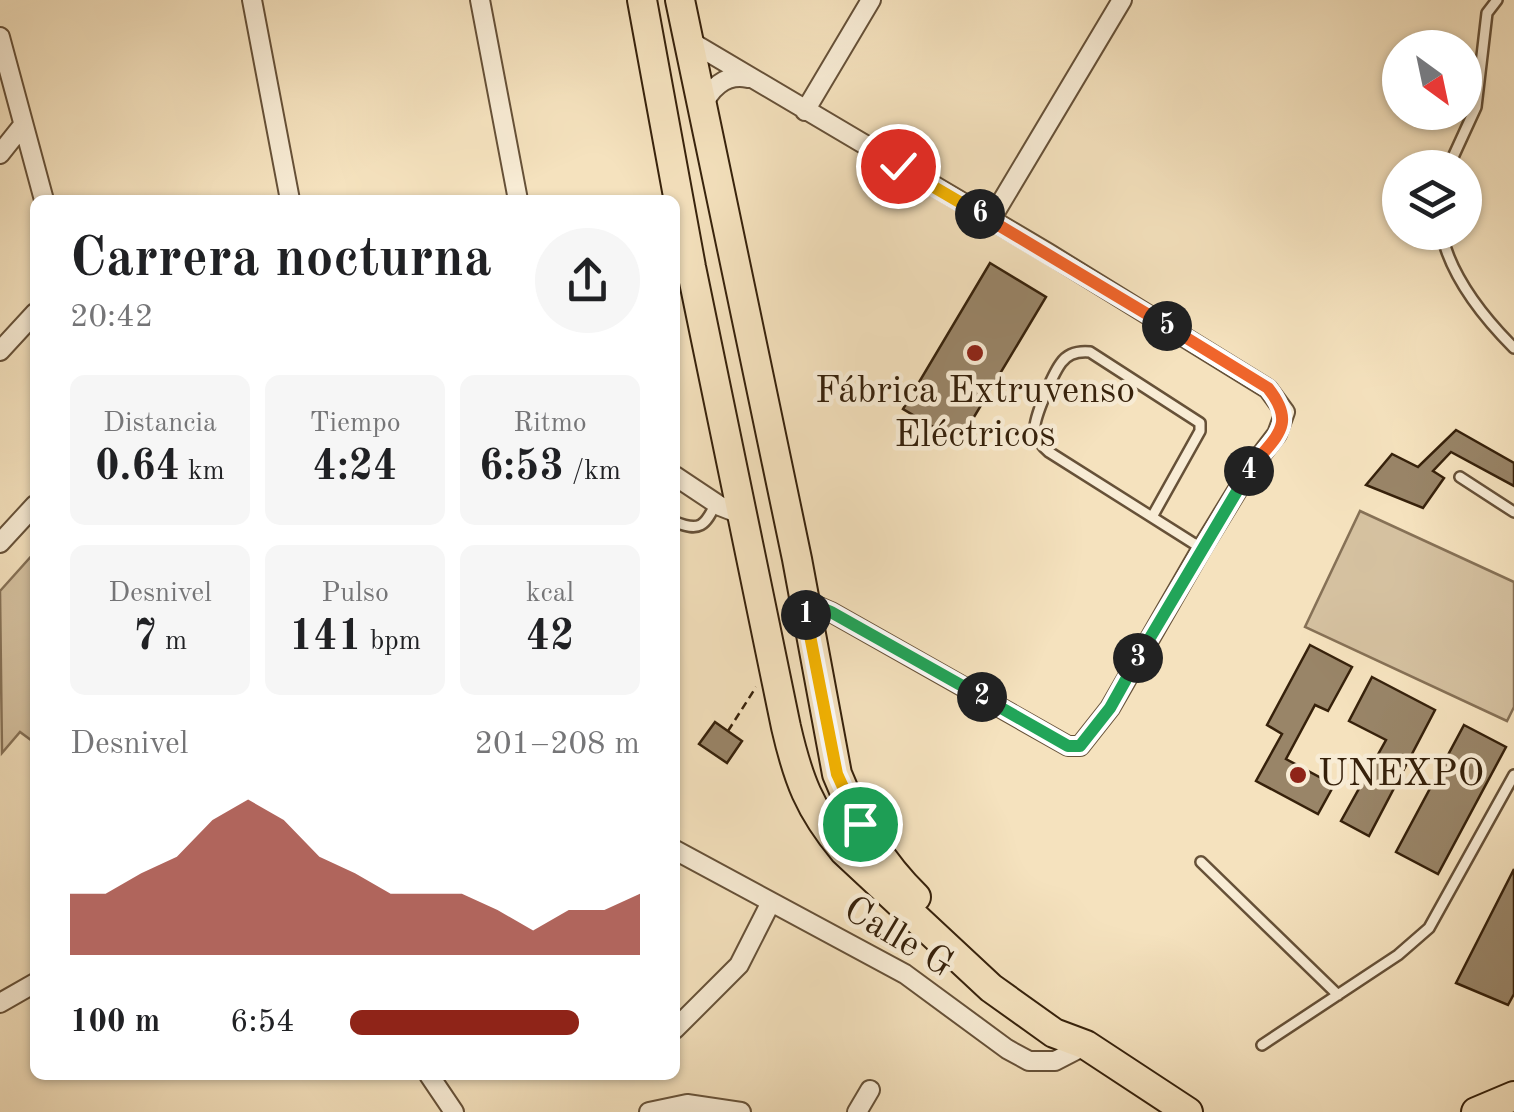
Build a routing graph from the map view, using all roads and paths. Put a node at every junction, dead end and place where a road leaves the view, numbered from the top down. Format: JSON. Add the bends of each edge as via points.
{"nodes":[{"id":1,"x":252,"y":0,"type":"edge"},
{"id":2,"x":480,"y":0,"type":"edge"},
{"id":3,"x":642,"y":0,"type":"edge"},
{"id":4,"x":680,"y":0,"type":"edge"},
{"id":5,"x":871,"y":0,"type":"edge"},
{"id":6,"x":1122,"y":0,"type":"edge"},
{"id":7,"x":1497,"y":0,"type":"edge"},
{"id":8,"x":0,"y":37,"type":"edge"},
{"id":9,"x":687,"y":40,"type":"junction"},
{"id":10,"x":749,"y":78,"type":"junction"},
{"id":11,"x":701,"y":110,"type":"junction"},
{"id":12,"x":804,"y":112,"type":"junction"},
{"id":13,"x":23,"y":125,"type":"junction"},
{"id":14,"x":1456,"y":150,"type":"edge"},
{"id":15,"x":0,"y":154,"type":"edge"},
{"id":16,"x":43,"y":195,"type":"edge"},
{"id":17,"x":289,"y":195,"type":"edge"},
{"id":18,"x":517,"y":195,"type":"edge"},
{"id":19,"x":678,"y":195,"type":"edge"},
{"id":20,"x":680,"y":207,"type":"edge"},
{"id":21,"x":990,"y":220,"type":"junction"},
{"id":22,"x":1446,"y":250,"type":"edge"},
{"id":23,"x":30,"y":318,"type":"edge"},
{"id":24,"x":1514,"y":348,"type":"edge"},
{"id":25,"x":0,"y":351,"type":"edge"},
{"id":26,"x":1460,"y":477,"type":"dead end"},
{"id":27,"x":680,"y":479,"type":"edge"},
{"id":28,"x":729,"y":504,"type":"junction"},
{"id":29,"x":30,"y":510,"type":"edge"},
{"id":30,"x":1514,"y":512,"type":"edge"},
{"id":31,"x":1152,"y":517,"type":"junction"},
{"id":32,"x":680,"y":524,"type":"edge"},
{"id":33,"x":0,"y":542,"type":"edge"},
{"id":34,"x":1202,"y":548,"type":"junction"},
{"id":35,"x":797,"y":558,"type":"junction"},
{"id":36,"x":755,"y":571,"type":"junction"},
{"id":37,"x":803,"y":600,"type":"junction"},
{"id":38,"x":762,"y":610,"type":"junction"},
{"id":39,"x":772,"y":660,"type":"junction"},
{"id":40,"x":728,"y":730,"type":"dead end"},
{"id":41,"x":1514,"y":775,"type":"edge"},
{"id":42,"x":680,"y":853,"type":"edge"},
{"id":43,"x":1200,"y":862,"type":"dead end"},
{"id":44,"x":771,"y":902,"type":"junction"},
{"id":45,"x":30,"y":986,"type":"edge"},
{"id":46,"x":1338,"y":995,"type":"junction"},
{"id":47,"x":0,"y":1003,"type":"edge"},
{"id":48,"x":680,"y":1025,"type":"edge"},
{"id":49,"x":1262,"y":1045,"type":"dead end"},
{"id":50,"x":1086,"y":1046,"type":"junction"},
{"id":51,"x":432,"y":1080,"type":"edge"},
{"id":52,"x":870,"y":1090,"type":"dead end"},
{"id":53,"x":1514,"y":1096,"type":"edge"},
{"id":54,"x":454,"y":1112,"type":"edge"},
{"id":55,"x":649,"y":1112,"type":"edge"},
{"id":56,"x":741,"y":1112,"type":"edge"},
{"id":57,"x":857,"y":1112,"type":"edge"},
{"id":58,"x":1188,"y":1112,"type":"edge"},
{"id":59,"x":1476,"y":1112,"type":"edge"}],
"edges":[{"from":1,"to":17,"type":"street"},
{"from":2,"to":18,"type":"street"},
{"from":3,"to":19,"type":"main road"},
{"from":4,"to":9,"type":"main road"},
{"from":5,"to":12,"type":"street"},
{"from":6,"to":21,"type":"street"},
{"from":7,"to":14,"type":"lane","via":[[1488,13],[1476,108]]},
{"from":8,"to":13,"type":"street"},
{"from":9,"to":10,"type":"street"},
{"from":9,"to":11,"type":"main road"},
{"from":10,"to":11,"type":"street","via":[[720,83]]},
{"from":10,"to":12,"type":"street"},
{"from":11,"to":35,"type":"main road"},
{"from":12,"to":21,"type":"street"},
{"from":13,"to":15,"type":"street"},
{"from":13,"to":16,"type":"street"},
{"from":20,"to":28,"type":"main road"},
{"from":21,"to":34,"type":"street","via":[[1268,388],[1280,403],[1283,424]]},
{"from":22,"to":24,"type":"lane","via":[[1486,320]]},
{"from":23,"to":25,"type":"street"},
{"from":26,"to":30,"type":"lane"},
{"from":27,"to":28,"type":"street"},
{"from":28,"to":32,"type":"lane","via":[[699,527]]},
{"from":28,"to":36,"type":"main road"},
{"from":29,"to":33,"type":"street"},
{"from":31,"to":31,"type":"lane","via":[[1200,422],[1080,351],[1061,362],[1034,430],[1049,452]]},
{"from":31,"to":34,"type":"lane"},
{"from":34,"to":37,"type":"street","via":[[1110,708],[1080,746],[1068,746]]},
{"from":35,"to":36,"type":"main road","via":[[780,575]]},
{"from":35,"to":37,"type":"main road"},
{"from":36,"to":38,"type":"main road"},
{"from":37,"to":38,"type":"main road","via":[[780,590]]},
{"from":37,"to":50,"type":"main road","via":[[837,774],[868,837],[912,893]]},
{"from":38,"to":39,"type":"main road"},
{"from":39,"to":40,"type":"path"},
{"from":39,"to":50,"type":"main road","via":[[796,768],[825,828],[991,988],[1054,1033]]},
{"from":41,"to":46,"type":"lane","via":[[1430,928]]},
{"from":42,"to":44,"type":"street","name":"Calle G"},
{"from":43,"to":46,"type":"lane"},
{"from":44,"to":48,"type":"street","via":[[739,964]]},
{"from":44,"to":50,"type":"street","name":"Calle G","via":[[905,974],[1029,1061],[1056,1061]]},
{"from":45,"to":47,"type":"street"},
{"from":46,"to":49,"type":"lane"},
{"from":50,"to":58,"type":"main road"},
{"from":51,"to":54,"type":"street"},
{"from":52,"to":57,"type":"street"},
{"from":53,"to":59,"type":"main road"},
{"from":55,"to":56,"type":"street","via":[[687,1104]]}]}
